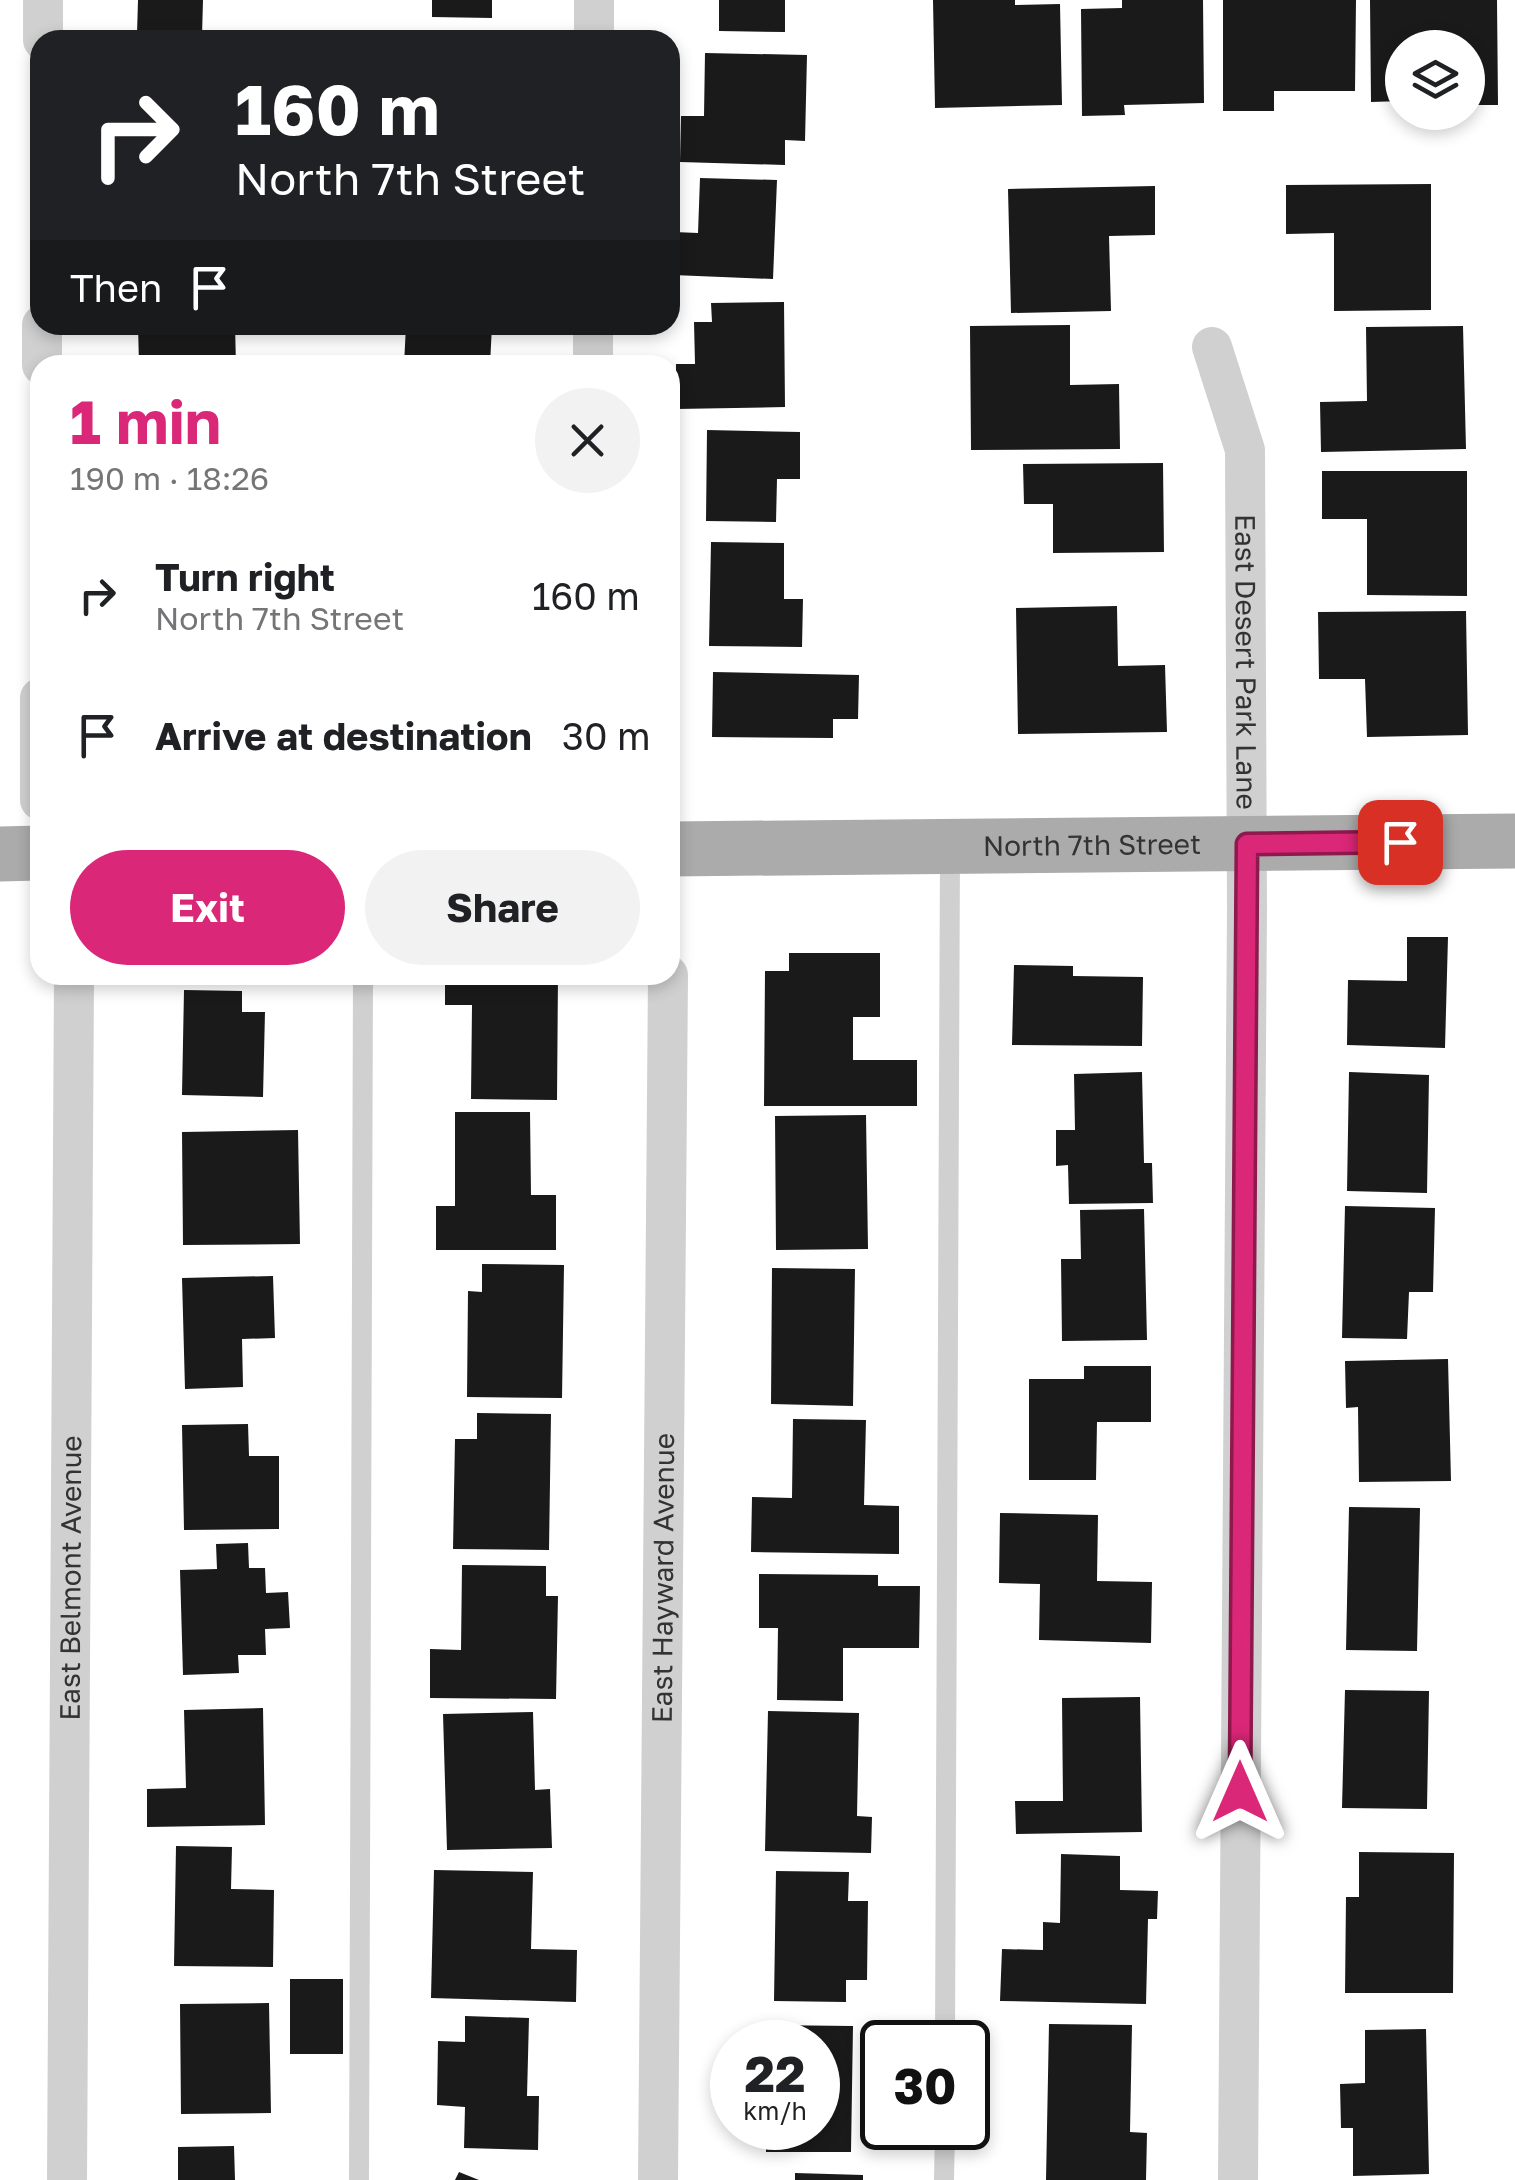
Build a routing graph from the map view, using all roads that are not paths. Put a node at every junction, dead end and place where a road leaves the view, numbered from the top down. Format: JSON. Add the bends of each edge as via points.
{"nodes":[{"id":1,"x":43,"y":0,"type":"edge"},
{"id":2,"x":594,"y":0,"type":"edge"},
{"id":3,"x":43,"y":30,"type":"edge"},
{"id":4,"x":594,"y":30,"type":"edge"},
{"id":5,"x":1212,"y":346,"type":"dead end"},
{"id":6,"x":1515,"y":841,"type":"edge"},
{"id":7,"x":1247,"y":844,"type":"junction"},
{"id":8,"x":950,"y":846,"type":"junction"},
{"id":9,"x":680,"y":849,"type":"edge"},
{"id":10,"x":30,"y":853,"type":"edge"},
{"id":11,"x":0,"y":854,"type":"edge"},
{"id":12,"x":74,"y":985,"type":"edge"},
{"id":13,"x":363,"y":985,"type":"edge"},
{"id":14,"x":668,"y":985,"type":"edge"},
{"id":15,"x":945,"y":2020,"type":"edge"},
{"id":16,"x":944,"y":2150,"type":"edge"},
{"id":17,"x":68,"y":2180,"type":"edge"},
{"id":18,"x":359,"y":2180,"type":"edge"},
{"id":19,"x":658,"y":2180,"type":"edge"},
{"id":20,"x":944,"y":2180,"type":"edge"},
{"id":21,"x":1238,"y":2180,"type":"edge"}],
"edges":[{"from":1,"to":3,"type":"street"},
{"from":2,"to":4,"type":"street"},
{"from":5,"to":7,"type":"street","name":"East Desert Park Lane","via":[[1244,450]]},
{"from":6,"to":7,"type":"main road","name":"North 7th Street"},
{"from":7,"to":8,"type":"main road","name":"North 7th Street"},
{"from":7,"to":21,"type":"street","name":"East Desert Park Lane"},
{"from":8,"to":9,"type":"main road","name":"North 7th Street"},
{"from":8,"to":15,"type":"lane"},
{"from":10,"to":11,"type":"main road"},
{"from":12,"to":17,"type":"street","name":"East Belmont Avenue"},
{"from":13,"to":18,"type":"lane"},
{"from":14,"to":19,"type":"street","name":"East Hayward Avenue"},
{"from":16,"to":20,"type":"lane"}]}
